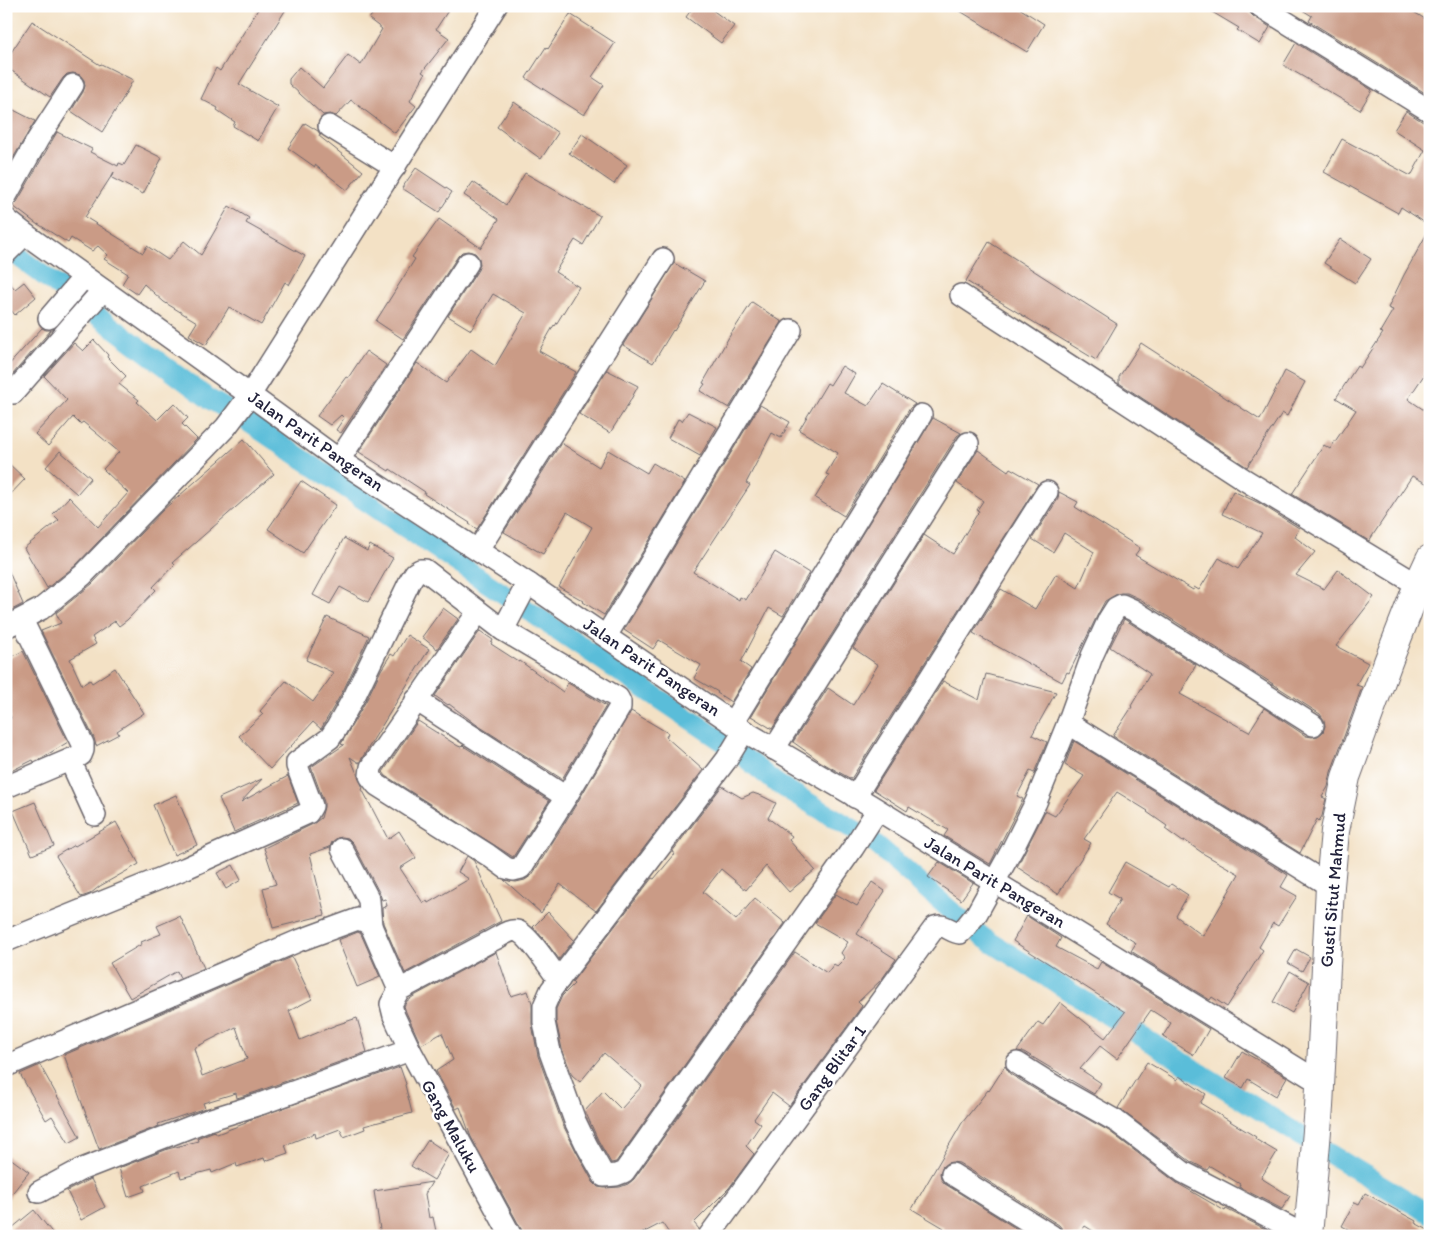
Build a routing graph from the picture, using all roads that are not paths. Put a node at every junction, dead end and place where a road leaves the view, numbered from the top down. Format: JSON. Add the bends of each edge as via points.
{"nodes":[{"id":1,"x":496,"y":6,"type":"edge"},
{"id":2,"x":1260,"y":6,"type":"edge"},
{"id":3,"x":74,"y":85,"type":"dead end"},
{"id":4,"x":1430,"y":111,"type":"edge"},
{"id":5,"x":329,"y":126,"type":"dead end"},
{"id":6,"x":395,"y":167,"type":"junction"},
{"id":7,"x":6,"y":196,"type":"edge"},
{"id":8,"x":6,"y":219,"type":"edge"},
{"id":9,"x":16,"y":243,"type":"edge"},
{"id":10,"x":663,"y":259,"type":"dead end"},
{"id":11,"x":468,"y":263,"type":"dead end"},
{"id":12,"x":102,"y":291,"type":"junction"},
{"id":13,"x":961,"y":295,"type":"dead end"},
{"id":14,"x":791,"y":330,"type":"dead end"},
{"id":15,"x":13,"y":393,"type":"dead end"},
{"id":16,"x":247,"y":399,"type":"junction"},
{"id":17,"x":921,"y":415,"type":"dead end"},
{"id":18,"x":968,"y":443,"type":"dead end"},
{"id":19,"x":339,"y":460,"type":"junction"},
{"id":20,"x":1047,"y":492,"type":"dead end"},
{"id":21,"x":478,"y":550,"type":"junction"},
{"id":22,"x":1430,"y":559,"type":"edge"},
{"id":23,"x":1418,"y":585,"type":"junction"},
{"id":24,"x":526,"y":588,"type":"junction"},
{"id":25,"x":478,"y":612,"type":"junction"},
{"id":26,"x":14,"y":624,"type":"edge"},
{"id":27,"x":505,"y":625,"type":"junction"},
{"id":28,"x":606,"y":636,"type":"junction"},
{"id":29,"x":416,"y":700,"type":"junction"},
{"id":30,"x":1068,"y":723,"type":"junction"},
{"id":31,"x":1313,"y":725,"type":"dead end"},
{"id":32,"x":739,"y":730,"type":"junction"},
{"id":33,"x":774,"y":749,"type":"junction"},
{"id":34,"x":70,"y":760,"type":"junction"},
{"id":35,"x":6,"y":787,"type":"edge"},
{"id":36,"x":855,"y":796,"type":"junction"},
{"id":37,"x":566,"y":798,"type":"junction"},
{"id":38,"x":95,"y":815,"type":"dead end"},
{"id":39,"x":874,"y":816,"type":"junction"},
{"id":40,"x":342,"y":849,"type":"dead end"},
{"id":41,"x":994,"y":881,"type":"junction"},
{"id":42,"x":1330,"y":886,"type":"junction"},
{"id":43,"x":372,"y":926,"type":"junction"},
{"id":44,"x":6,"y":942,"type":"edge"},
{"id":45,"x":559,"y":980,"type":"junction"},
{"id":46,"x":399,"y":990,"type":"junction"},
{"id":47,"x":410,"y":1050,"type":"junction"},
{"id":48,"x":1017,"y":1063,"type":"dead end"},
{"id":49,"x":6,"y":1066,"type":"edge"},
{"id":50,"x":1319,"y":1095,"type":"junction"},
{"id":51,"x":952,"y":1174,"type":"dead end"},
{"id":52,"x":39,"y":1192,"type":"dead end"},
{"id":53,"x":511,"y":1236,"type":"edge"},
{"id":54,"x":709,"y":1236,"type":"edge"},
{"id":55,"x":1052,"y":1236,"type":"edge"},
{"id":56,"x":1307,"y":1236,"type":"edge"}],
"edges":[{"from":1,"to":6,"type":"street"},
{"from":2,"to":4,"type":"street"},
{"from":3,"to":7,"type":"street"},
{"from":5,"to":6,"type":"street"},
{"from":6,"to":16,"type":"street"},
{"from":8,"to":9,"type":"street","name":"Jalan Parit Pangeran"},
{"from":9,"to":12,"type":"street","name":"Jalan Parit Pangeran","via":[[68,296]]},
{"from":10,"to":21,"type":"street"},
{"from":11,"to":19,"type":"street"},
{"from":12,"to":15,"type":"street"},
{"from":12,"to":16,"type":"street","name":"Jalan Parit Pangeran"},
{"from":13,"to":23,"type":"street","via":[[1245,480]]},
{"from":14,"to":28,"type":"street"},
{"from":16,"to":19,"type":"street","name":"Jalan Parit Pangeran"},
{"from":16,"to":26,"type":"street","via":[[226,427],[83,575],[41,609]]},
{"from":17,"to":32,"type":"street"},
{"from":18,"to":33,"type":"street"},
{"from":19,"to":21,"type":"street","name":"Jalan Parit Pangeran"},
{"from":20,"to":36,"type":"street"},
{"from":21,"to":24,"type":"street","name":"Jalan Parit Pangeran"},
{"from":22,"to":23,"type":"highway","name":"Gusti Situt Mahmud"},
{"from":23,"to":42,"type":"highway","name":"Gusti Situt Mahmud","via":[[1346,777],[1335,831]]},
{"from":24,"to":27,"type":"street"},
{"from":24,"to":28,"type":"street","name":"Jalan Parit Pangeran"},
{"from":25,"to":27,"type":"street"},
{"from":25,"to":29,"type":"street"},
{"from":25,"to":44,"type":"street","via":[[425,570],[420,570],[410,581],[336,729],[330,738],[297,762],[312,806],[308,813],[186,868]]},
{"from":26,"to":34,"type":"street","via":[[84,744],[81,754]]},
{"from":27,"to":37,"type":"street","via":[[620,702]]},
{"from":28,"to":32,"type":"street","name":"Jalan Parit Pangeran"},
{"from":29,"to":37,"type":"street"},
{"from":29,"to":37,"type":"street","via":[[371,767],[370,776],[377,785],[513,870],[521,868]]},
{"from":30,"to":31,"type":"street","via":[[1092,656],[1109,619],[1122,605]]},
{"from":30,"to":41,"type":"street","via":[[1036,802]]},
{"from":30,"to":42,"type":"street"},
{"from":32,"to":33,"type":"street","name":"Jalan Parit Pangeran"},
{"from":32,"to":45,"type":"street","via":[[727,759]]},
{"from":33,"to":36,"type":"street","name":"Jalan Parit Pangeran"},
{"from":34,"to":35,"type":"street"},
{"from":34,"to":38,"type":"street"},
{"from":36,"to":39,"type":"street","name":"Jalan Parit Pangeran"},
{"from":39,"to":41,"type":"street","name":"Jalan Parit Pangeran"},
{"from":39,"to":45,"type":"street","via":[[624,1172],[616,1175],[604,1176],[587,1146],[550,1052],[544,1006]]},
{"from":40,"to":43,"type":"street","via":[[369,900]]},
{"from":41,"to":50,"type":"street","name":"Jalan Parit Pangeran"},
{"from":41,"to":54,"type":"street","name":"Gang Blitar 1","via":[[960,933],[945,926],[935,927]]},
{"from":42,"to":50,"type":"highway","name":"Gusti Situt Mahmud"},
{"from":43,"to":46,"type":"street"},
{"from":43,"to":49,"type":"street","via":[[358,919],[298,941]]},
{"from":45,"to":46,"type":"street","via":[[522,934],[511,931]]},
{"from":46,"to":47,"type":"street","name":"Gang Maluku","via":[[391,1004]]},
{"from":47,"to":52,"type":"street","via":[[208,1120],[80,1170]]},
{"from":47,"to":53,"type":"street","name":"Gang Maluku"},
{"from":48,"to":56,"type":"street","via":[[1116,1121],[1183,1172]]},
{"from":50,"to":56,"type":"highway","name":"Gusti Situt Mahmud"},
{"from":51,"to":55,"type":"street"}]}
